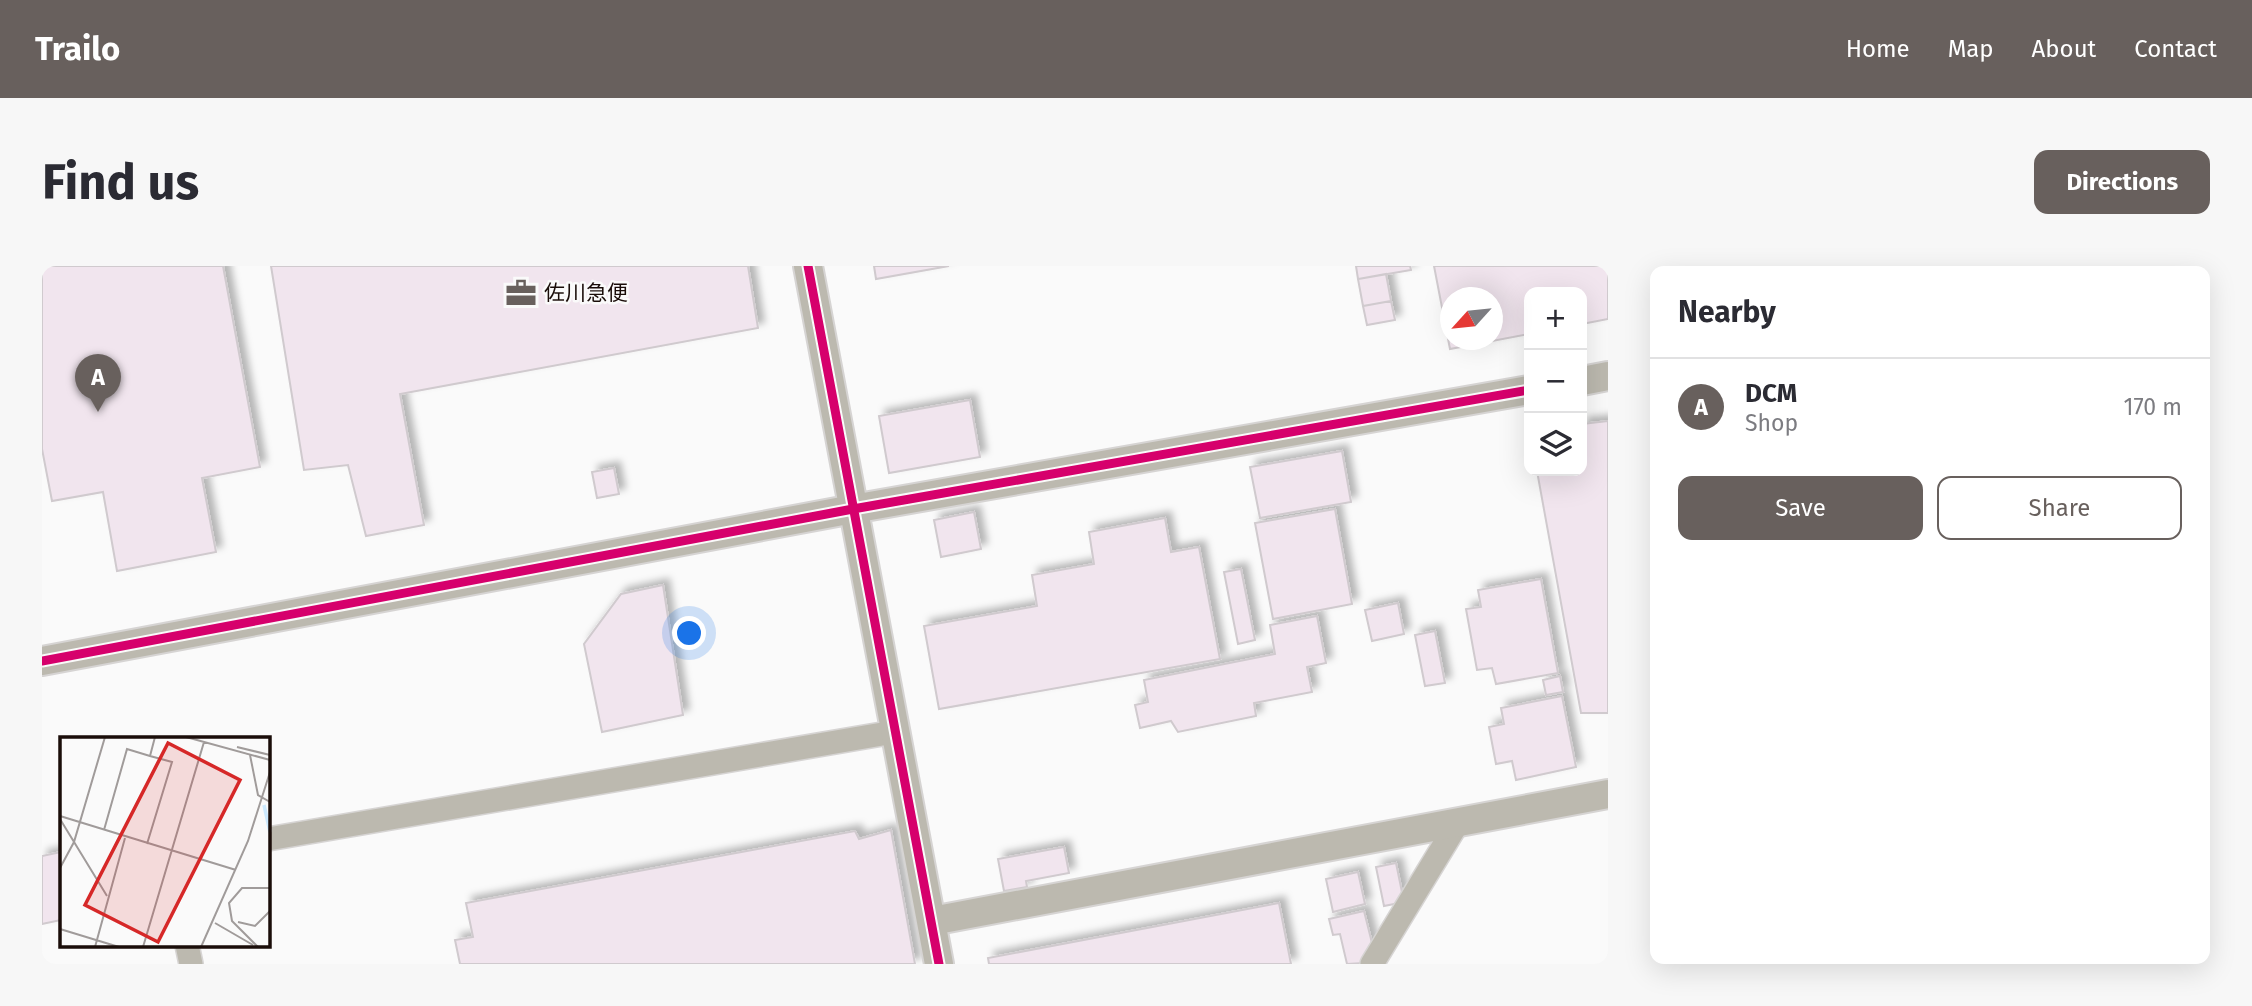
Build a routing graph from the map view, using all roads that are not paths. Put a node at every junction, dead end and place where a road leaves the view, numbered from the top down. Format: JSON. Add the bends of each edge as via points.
{"nodes":[{"id":1,"x":808,"y":266,"type":"edge"},
{"id":2,"x":1608,"y":376,"type":"edge"},
{"id":3,"x":1587,"y":380,"type":"edge"},
{"id":4,"x":1524,"y":391,"type":"edge"},
{"id":5,"x":853,"y":509,"type":"junction"},
{"id":6,"x":42,"y":661,"type":"edge"},
{"id":7,"x":894,"y":732,"type":"junction"},
{"id":8,"x":1608,"y":794,"type":"edge"},
{"id":9,"x":1457,"y":824,"type":"junction"},
{"id":10,"x":270,"y":839,"type":"edge"},
{"id":11,"x":932,"y":921,"type":"junction"},
{"id":12,"x":187,"y":946,"type":"edge"},
{"id":13,"x":191,"y":964,"type":"edge"},
{"id":14,"x":939,"y":964,"type":"edge"},
{"id":15,"x":1372,"y":964,"type":"edge"}],
"edges":[{"from":1,"to":5,"type":"street"},
{"from":2,"to":3,"type":"street"},
{"from":4,"to":5,"type":"street"},
{"from":5,"to":6,"type":"street"},
{"from":5,"to":7,"type":"street"},
{"from":7,"to":10,"type":"street"},
{"from":7,"to":11,"type":"street"},
{"from":8,"to":9,"type":"street"},
{"from":9,"to":11,"type":"street"},
{"from":9,"to":15,"type":"street"},
{"from":11,"to":14,"type":"street"},
{"from":12,"to":13,"type":"street"}]}
